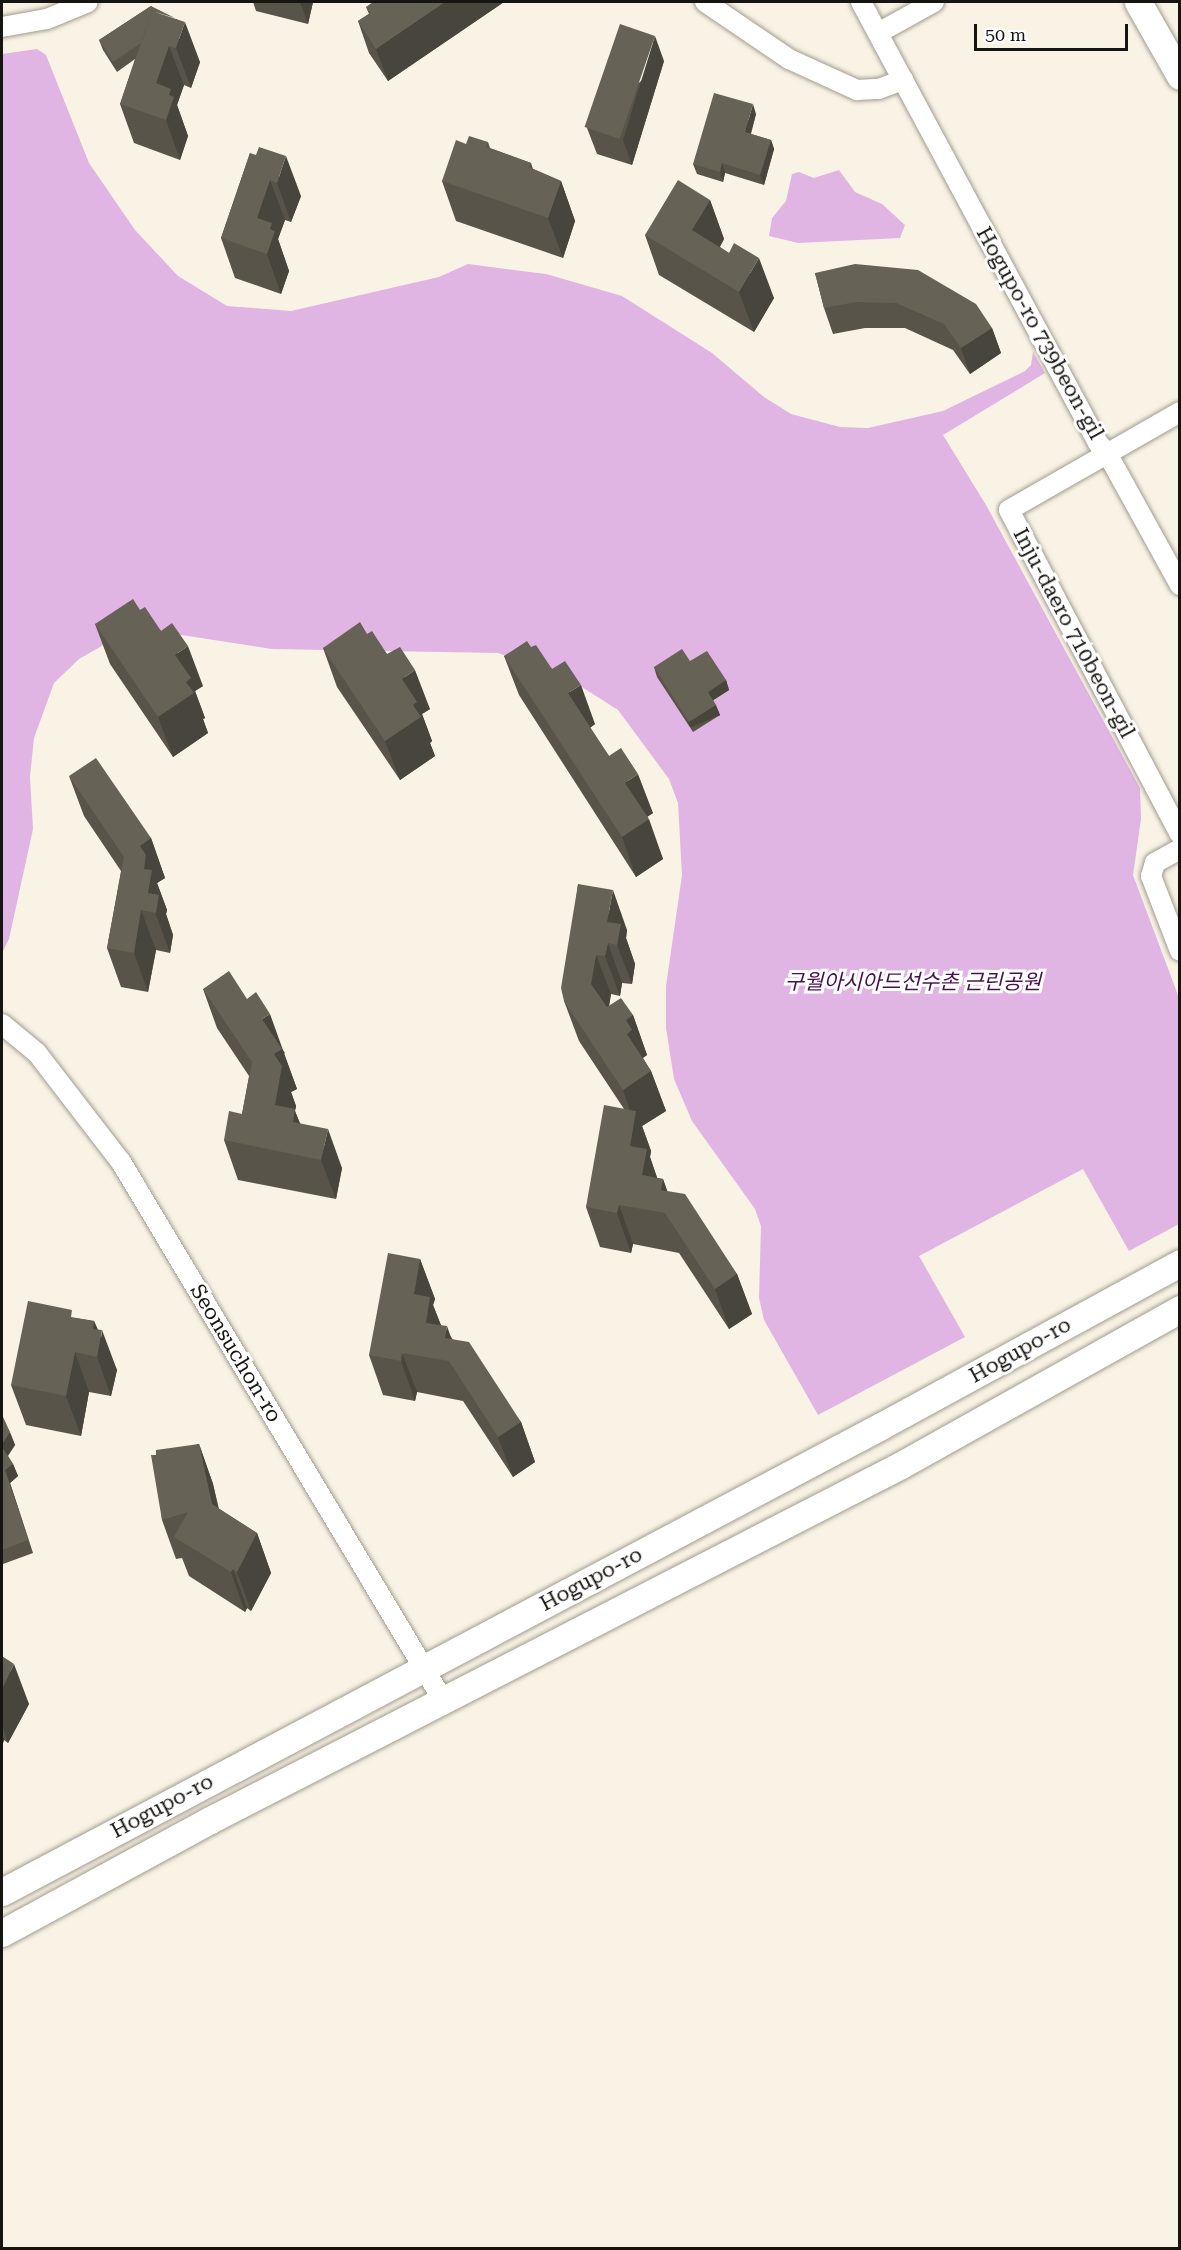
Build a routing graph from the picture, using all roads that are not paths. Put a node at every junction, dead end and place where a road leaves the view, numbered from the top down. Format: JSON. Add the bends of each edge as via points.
{"nodes":[{"id":1,"x":88,"y":2,"type":"edge"},
{"id":2,"x":705,"y":2,"type":"edge"},
{"id":3,"x":861,"y":2,"type":"edge"},
{"id":4,"x":934,"y":2,"type":"edge"},
{"id":5,"x":1138,"y":2,"type":"edge"},
{"id":6,"x":2,"y":27,"type":"edge"},
{"id":7,"x":878,"y":33,"type":"junction"},
{"id":8,"x":1179,"y":76,"type":"edge"},
{"id":9,"x":903,"y":80,"type":"junction"},
{"id":10,"x":1179,"y":412,"type":"edge"},
{"id":11,"x":1107,"y":453,"type":"junction"},
{"id":12,"x":1179,"y":585,"type":"edge"},
{"id":13,"x":1179,"y":834,"type":"edge"},
{"id":14,"x":1179,"y":849,"type":"edge"},
{"id":15,"x":1179,"y":951,"type":"edge"},
{"id":16,"x":2,"y":1024,"type":"edge"},
{"id":17,"x":1179,"y":1263,"type":"edge"},
{"id":18,"x":1179,"y":1309,"type":"edge"},
{"id":19,"x":424,"y":1668,"type":"junction"},
{"id":20,"x":444,"y":1702,"type":"junction"},
{"id":21,"x":2,"y":1892,"type":"edge"},
{"id":22,"x":2,"y":1933,"type":"edge"}],
"edges":[{"from":1,"to":6,"type":"street","via":[[47,19]]},
{"from":2,"to":9,"type":"street","via":[[789,59],[857,90],[879,89]]},
{"from":3,"to":7,"type":"street","name":"Hogupo-ro 739beon-gil"},
{"from":4,"to":7,"type":"street"},
{"from":5,"to":8,"type":"main road"},
{"from":7,"to":9,"type":"street","name":"Hogupo-ro 739beon-gil"},
{"from":9,"to":11,"type":"street","name":"Hogupo-ro 739beon-gil","via":[[1098,443]]},
{"from":10,"to":11,"type":"street","name":"Inju-daero 710beon-gil"},
{"from":11,"to":12,"type":"street","name":"Hogupo-ro 739beon-gil"},
{"from":11,"to":13,"type":"street","name":"Inju-daero 710beon-gil","via":[[1009,510]]},
{"from":14,"to":15,"type":"street","via":[[1155,863],[1151,876]]},
{"from":16,"to":19,"type":"street","name":"Seonsuchon-ro","via":[[37,1053],[121,1161]]},
{"from":17,"to":19,"type":"main road","name":"Hogupo-ro"},
{"from":18,"to":20,"type":"main road","name":"Hogupo-ro","via":[[901,1465]]},
{"from":19,"to":20,"type":"street","name":"Seonsuchon-ro"},
{"from":19,"to":21,"type":"main road","name":"Hogupo-ro"},
{"from":20,"to":22,"type":"main road","name":"Hogupo-ro","via":[[210,1820]]}]}
